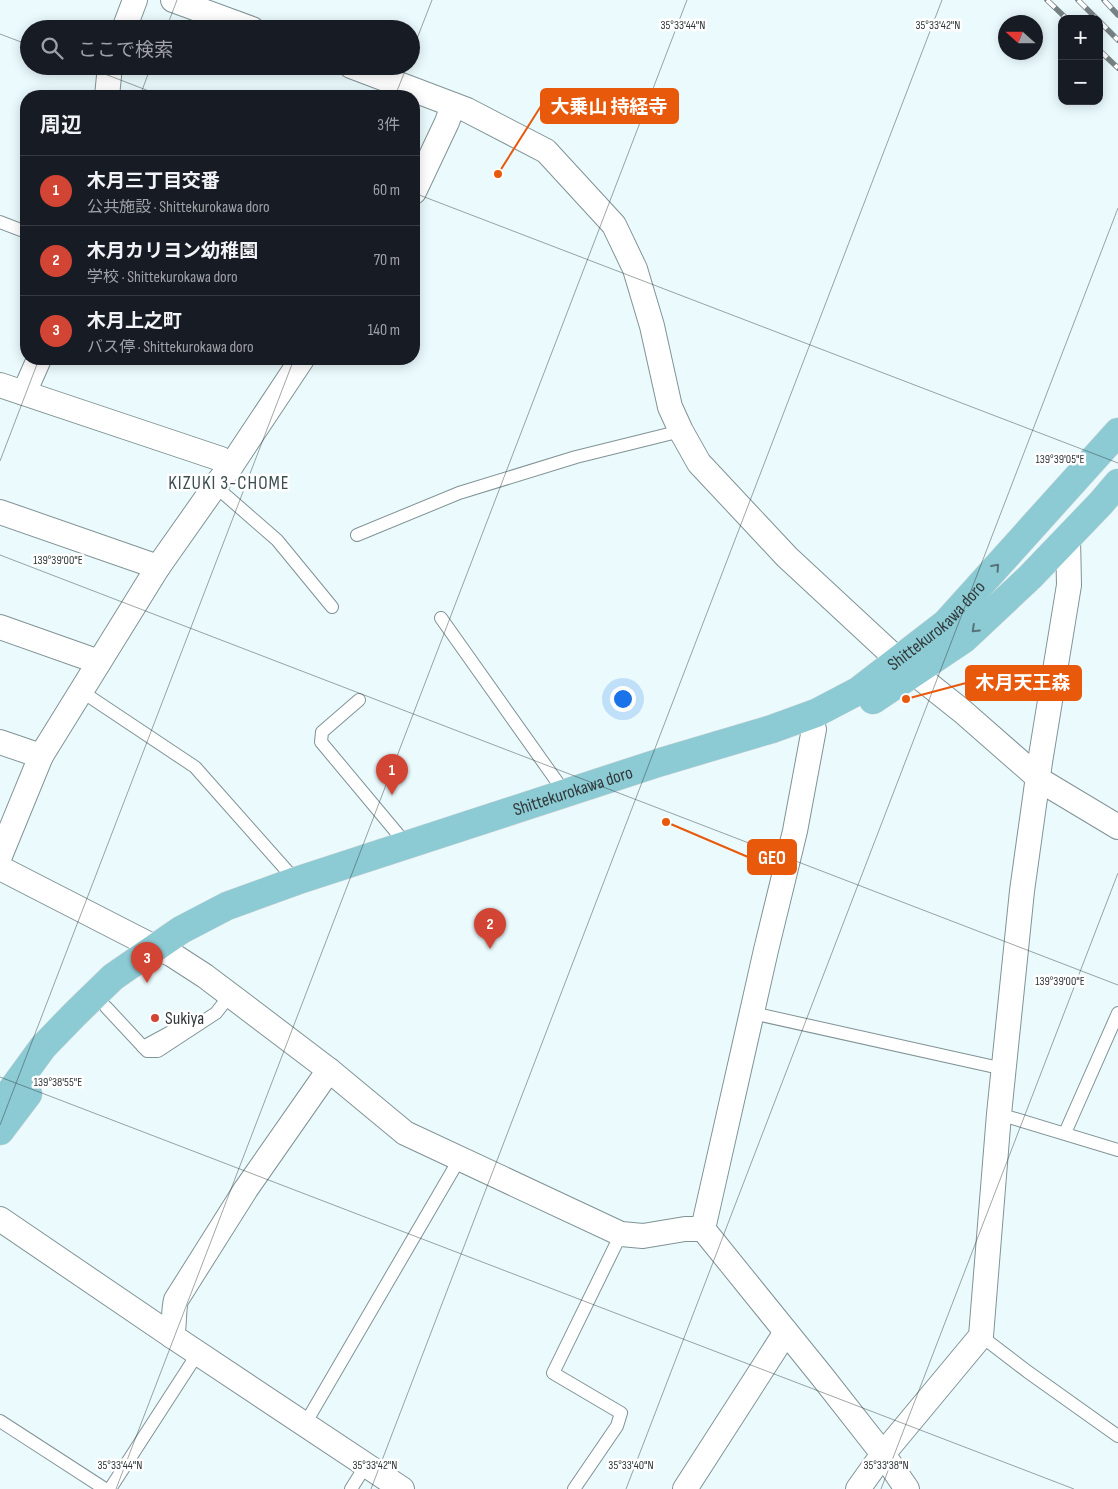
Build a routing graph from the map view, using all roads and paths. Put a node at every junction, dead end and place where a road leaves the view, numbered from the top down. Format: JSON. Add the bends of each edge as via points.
{"nodes":[{"id":1,"x":135,"y":0,"type":"edge"},
{"id":2,"x":174,"y":0,"type":"edge"},
{"id":3,"x":225,"y":9,"type":"edge"},
{"id":4,"x":127,"y":20,"type":"edge"},
{"id":5,"x":240,"y":20,"type":"edge"},
{"id":6,"x":109,"y":75,"type":"edge"},
{"id":7,"x":375,"y":75,"type":"edge"},
{"id":8,"x":108,"y":90,"type":"edge"},
{"id":9,"x":414,"y":90,"type":"edge"},
{"id":10,"x":420,"y":92,"type":"edge"},
{"id":11,"x":453,"y":105,"type":"junction"},
{"id":12,"x":420,"y":179,"type":"edge"},
{"id":13,"x":0,"y":222,"type":"edge"},
{"id":14,"x":20,"y":230,"type":"edge"},
{"id":15,"x":36,"y":365,"type":"edge"},
{"id":16,"x":298,"y":365,"type":"edge"},
{"id":17,"x":0,"y":385,"type":"edge"},
{"id":18,"x":24,"y":393,"type":"junction"},
{"id":19,"x":681,"y":431,"type":"junction"},
{"id":20,"x":1118,"y":432,"type":"edge"},
{"id":21,"x":231,"y":466,"type":"junction"},
{"id":22,"x":1118,"y":483,"type":"edge"},
{"id":23,"x":215,"y":486,"type":"junction"},
{"id":24,"x":0,"y":512,"type":"edge"},
{"id":25,"x":357,"y":535,"type":"dead end"},
{"id":26,"x":1068,"y":538,"type":"junction"},
{"id":27,"x":158,"y":567,"type":"junction"},
{"id":28,"x":332,"y":607,"type":"dead end"},
{"id":29,"x":441,"y":618,"type":"dead end"},
{"id":30,"x":0,"y":627,"type":"edge"},
{"id":31,"x":99,"y":662,"type":"junction"},
{"id":32,"x":906,"y":667,"type":"junction"},
{"id":33,"x":81,"y":691,"type":"junction"},
{"id":34,"x":359,"y":700,"type":"dead end"},
{"id":35,"x":814,"y":729,"type":"junction"},
{"id":36,"x":0,"y":742,"type":"edge"},
{"id":37,"x":41,"y":756,"type":"junction"},
{"id":38,"x":1038,"y":778,"type":"junction"},
{"id":39,"x":565,"y":793,"type":"junction"},
{"id":40,"x":1118,"y":827,"type":"edge"},
{"id":41,"x":406,"y":845,"type":"junction"},
{"id":42,"x":0,"y":856,"type":"edge"},
{"id":43,"x":0,"y":868,"type":"edge"},
{"id":44,"x":296,"y":881,"type":"junction"},
{"id":45,"x":163,"y":951,"type":"junction"},
{"id":46,"x":223,"y":1004,"type":"junction"},
{"id":47,"x":106,"y":1007,"type":"junction"},
{"id":48,"x":752,"y":1013,"type":"junction"},
{"id":49,"x":1118,"y":1013,"type":"edge"},
{"id":50,"x":1004,"y":1069,"type":"junction"},
{"id":51,"x":329,"y":1070,"type":"junction"},
{"id":52,"x":0,"y":1106,"type":"edge"},
{"id":53,"x":1000,"y":1114,"type":"junction"},
{"id":54,"x":0,"y":1131,"type":"edge"},
{"id":55,"x":1065,"y":1133,"type":"junction"},
{"id":56,"x":1118,"y":1150,"type":"edge"},
{"id":57,"x":460,"y":1158,"type":"junction"},
{"id":58,"x":0,"y":1219,"type":"edge"},
{"id":59,"x":703,"y":1229,"type":"junction"},
{"id":60,"x":622,"y":1234,"type":"junction"},
{"id":61,"x":786,"y":1332,"type":"junction"},
{"id":62,"x":172,"y":1336,"type":"junction"},
{"id":63,"x":981,"y":1336,"type":"junction"},
{"id":64,"x":198,"y":1353,"type":"junction"},
{"id":65,"x":0,"y":1421,"type":"edge"},
{"id":66,"x":305,"y":1424,"type":"junction"},
{"id":67,"x":1118,"y":1436,"type":"edge"},
{"id":68,"x":884,"y":1454,"type":"junction"},
{"id":69,"x":366,"y":1465,"type":"junction"},
{"id":70,"x":106,"y":1489,"type":"edge"},
{"id":71,"x":110,"y":1489,"type":"edge"},
{"id":72,"x":351,"y":1489,"type":"edge"},
{"id":73,"x":402,"y":1489,"type":"edge"},
{"id":74,"x":574,"y":1489,"type":"edge"},
{"id":75,"x":685,"y":1489,"type":"edge"},
{"id":76,"x":858,"y":1489,"type":"edge"},
{"id":77,"x":907,"y":1489,"type":"edge"}],
"edges":[{"from":1,"to":4,"type":"street"},
{"from":2,"to":3,"type":"street"},
{"from":3,"to":5,"type":"street"},
{"from":6,"to":8,"type":"street"},
{"from":7,"to":9,"type":"street"},
{"from":10,"to":11,"type":"street"},
{"from":11,"to":12,"type":"street"},
{"from":11,"to":19,"type":"street","via":[[546,151],[614,225],[635,269],[670,406]]},
{"from":13,"to":14,"type":"lane"},
{"from":15,"to":18,"type":"street"},
{"from":16,"to":21,"type":"street"},
{"from":17,"to":18,"type":"street"},
{"from":18,"to":21,"type":"street","via":[[221,459]]},
{"from":19,"to":25,"type":"lane","via":[[576,457],[459,493]]},
{"from":19,"to":32,"type":"street","via":[[699,462],[786,557]]},
{"from":32,"to":20,"type":"main road","name":"Shittekurokawa doro","one_way":true},
{"from":21,"to":23,"type":"street"},
{"from":22,"to":26,"type":"main road","name":"Shittekurokawa doro"},
{"from":23,"to":27,"type":"street"},
{"from":23,"to":28,"type":"lane","via":[[277,540]]},
{"from":24,"to":27,"type":"street"},
{"from":26,"to":32,"type":"main road","name":"Shittekurokawa doro","one_way":true,"via":[[964,639]]},
{"from":26,"to":38,"type":"street","via":[[1069,585]]},
{"from":27,"to":31,"type":"street"},
{"from":29,"to":39,"type":"lane"},
{"from":30,"to":31,"type":"street"},
{"from":31,"to":33,"type":"street"},
{"from":32,"to":35,"type":"main road","name":"Shittekurokawa doro","via":[[869,702]]},
{"from":32,"to":38,"type":"street"},
{"from":32,"to":39,"type":"main road","name":"Shittekurokawa doro","via":[[816,713]]},
{"from":33,"to":37,"type":"street"},
{"from":33,"to":44,"type":"lane","via":[[195,767]]},
{"from":34,"to":41,"type":"lane","via":[[322,732],[321,742]]},
{"from":35,"to":45,"type":"main road","name":"Shittekurokawa doro","via":[[320,888]]},
{"from":35,"to":48,"type":"street","via":[[795,831]]},
{"from":36,"to":37,"type":"street"},
{"from":37,"to":42,"type":"street"},
{"from":38,"to":40,"type":"street"},
{"from":38,"to":50,"type":"street","via":[[1022,892]]},
{"from":39,"to":41,"type":"main road","name":"Shittekurokawa doro"},
{"from":41,"to":44,"type":"main road","name":"Shittekurokawa doro"},
{"from":43,"to":45,"type":"street"},
{"from":44,"to":45,"type":"main road","name":"Shittekurokawa doro","via":[[227,906],[181,930]]},
{"from":45,"to":46,"type":"street","via":[[205,976]]},
{"from":45,"to":47,"type":"main road","name":"Shittekurokawa doro"},
{"from":45,"to":52,"type":"main road","name":"Shittekurokawa doro","via":[[113,977],[43,1047]]},
{"from":46,"to":47,"type":"lane","via":[[158,1050],[147,1051]]},
{"from":46,"to":51,"type":"street"},
{"from":47,"to":54,"type":"main road","name":"Shittekurokawa doro","via":[[54,1058]]},
{"from":48,"to":50,"type":"lane"},
{"from":48,"to":59,"type":"street"},
{"from":49,"to":55,"type":"lane"},
{"from":50,"to":53,"type":"street"},
{"from":51,"to":57,"type":"street","via":[[405,1133]]},
{"from":51,"to":62,"type":"street","via":[[246,1189],[176,1300]]},
{"from":53,"to":55,"type":"lane"},
{"from":53,"to":63,"type":"street"},
{"from":55,"to":56,"type":"lane"},
{"from":57,"to":60,"type":"street"},
{"from":57,"to":66,"type":"lane"},
{"from":58,"to":62,"type":"street"},
{"from":59,"to":60,"type":"street","via":[[643,1236]]},
{"from":59,"to":61,"type":"street"},
{"from":60,"to":74,"type":"lane","via":[[553,1373],[620,1413],[617,1426]]},
{"from":61,"to":68,"type":"street"},
{"from":61,"to":75,"type":"street"},
{"from":62,"to":64,"type":"street"},
{"from":63,"to":67,"type":"lane"},
{"from":63,"to":68,"type":"street"},
{"from":64,"to":66,"type":"street"},
{"from":64,"to":71,"type":"lane"},
{"from":65,"to":70,"type":"lane"},
{"from":66,"to":69,"type":"street"},
{"from":68,"to":76,"type":"street"},
{"from":68,"to":77,"type":"street"},
{"from":69,"to":72,"type":"lane"},
{"from":69,"to":73,"type":"street"}]}
